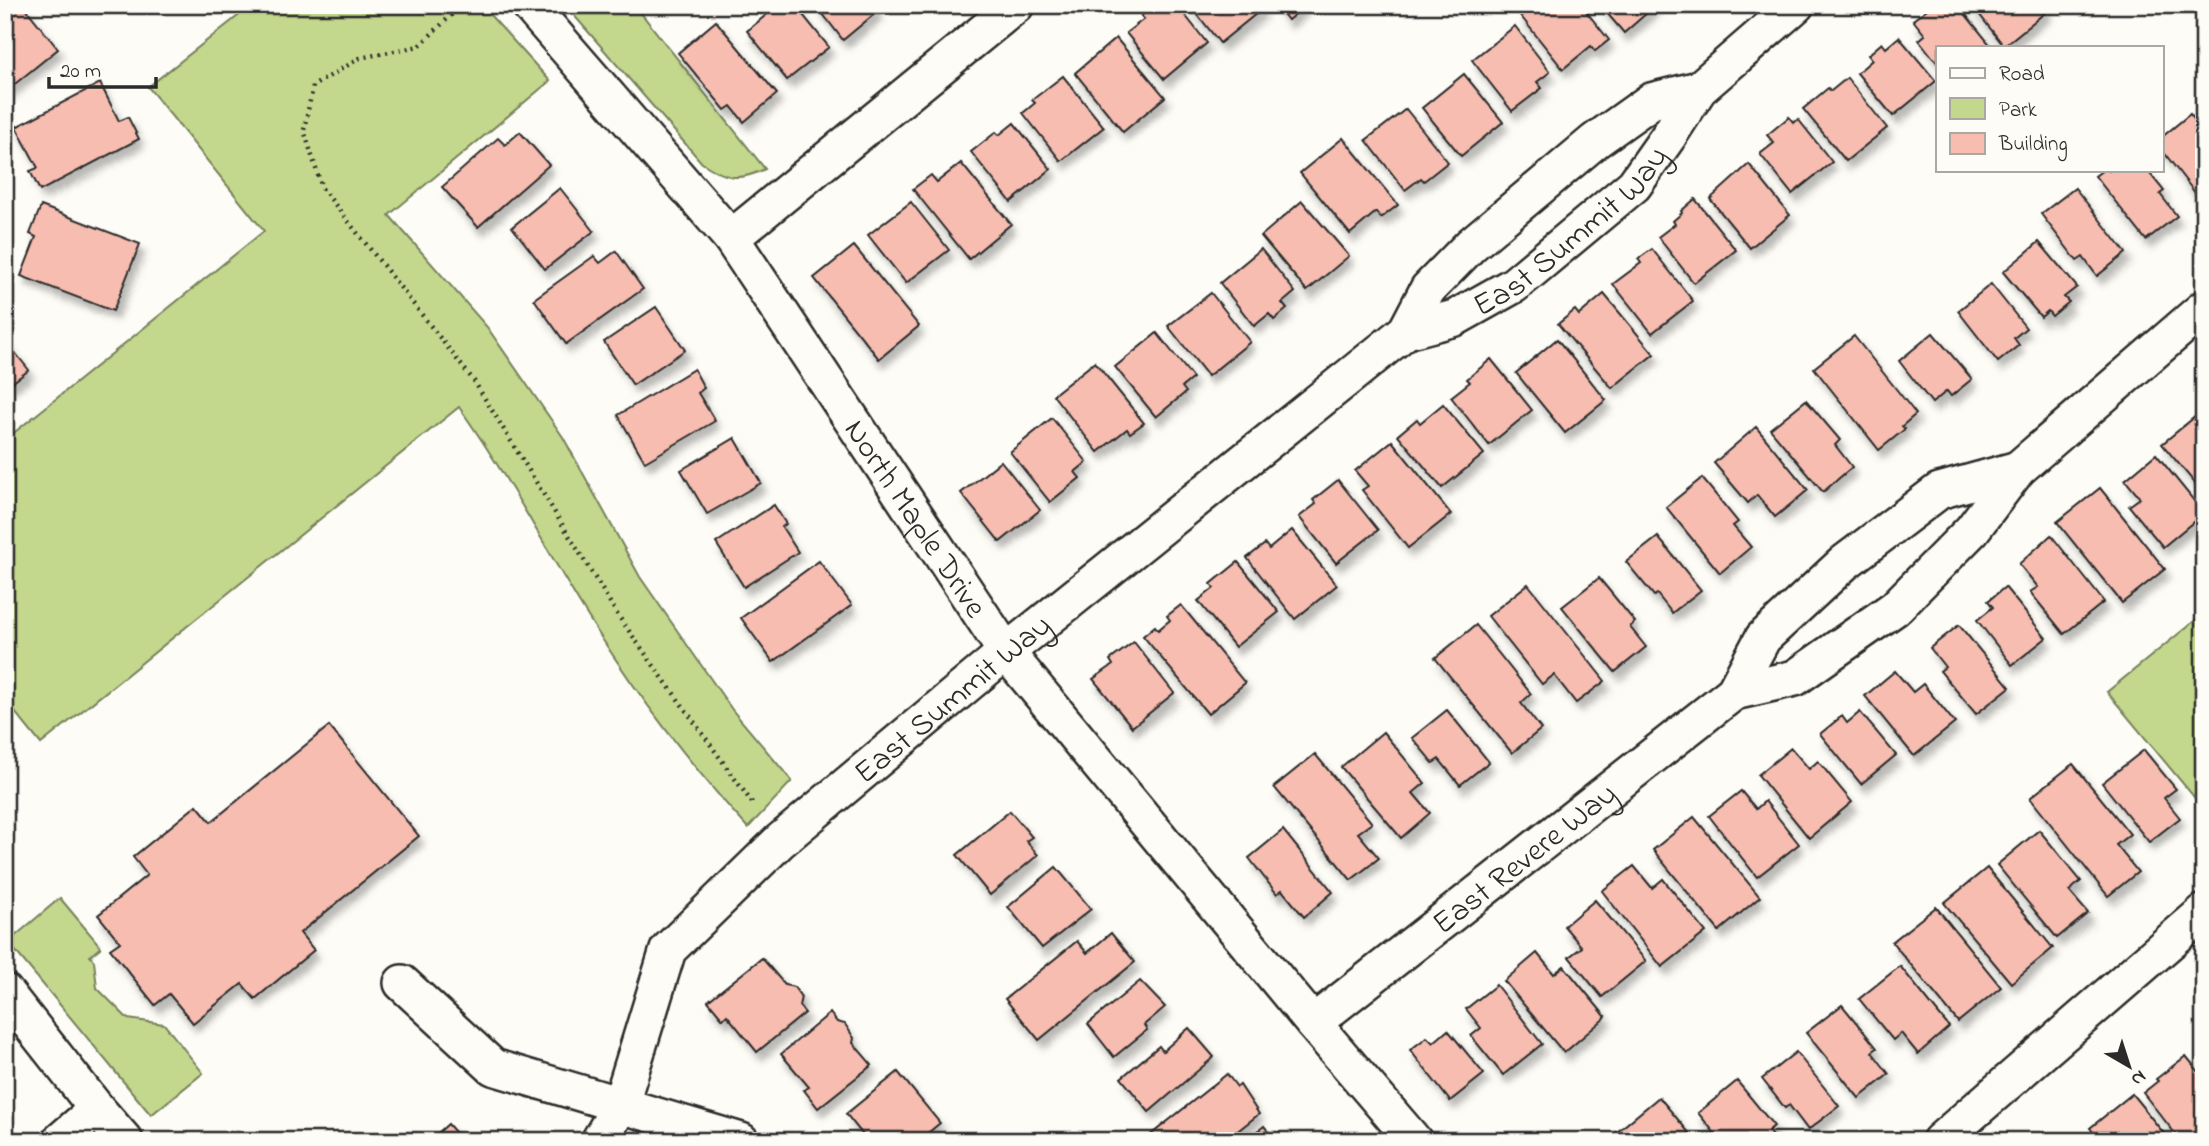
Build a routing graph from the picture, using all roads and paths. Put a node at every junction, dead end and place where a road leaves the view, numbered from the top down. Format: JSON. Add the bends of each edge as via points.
{"nodes":[{"id":1,"x":462,"y":5,"type":"edge"},
{"id":2,"x":528,"y":5,"type":"edge"},
{"id":3,"x":1016,"y":5,"type":"edge"},
{"id":4,"x":1796,"y":5,"type":"edge"},
{"id":5,"x":1699,"y":89,"type":"junction"},
{"id":6,"x":731,"y":238,"type":"junction"},
{"id":7,"x":2204,"y":308,"type":"edge"},
{"id":8,"x":1406,"y":331,"type":"junction"},
{"id":9,"x":2018,"y":469,"type":"junction"},
{"id":10,"x":1006,"y":652,"type":"junction"},
{"id":11,"x":1734,"y":692,"type":"junction"},
{"id":12,"x":753,"y":804,"type":"dead end"},
{"id":13,"x":2204,"y":912,"type":"edge"},
{"id":14,"x":402,"y":983,"type":"dead end"},
{"id":15,"x":5,"y":992,"type":"edge"},
{"id":16,"x":1312,"y":1023,"type":"junction"},
{"id":17,"x":620,"y":1106,"type":"junction"},
{"id":18,"x":97,"y":1110,"type":"junction"},
{"id":19,"x":60,"y":1141,"type":"edge"},
{"id":20,"x":125,"y":1141,"type":"edge"},
{"id":21,"x":599,"y":1141,"type":"edge"},
{"id":22,"x":741,"y":1141,"type":"edge"},
{"id":23,"x":1414,"y":1141,"type":"edge"},
{"id":24,"x":1940,"y":1141,"type":"edge"}],
"edges":[{"from":1,"to":12,"type":"path","via":[[419,46],[360,58],[313,86],[304,130],[322,188],[474,381],[619,617]]},
{"from":2,"to":6,"type":"street","name":"North Maple Drive"},
{"from":3,"to":6,"type":"street"},
{"from":4,"to":5,"type":"street","name":"East Summit Way"},
{"from":5,"to":8,"type":"street","name":"East Summit Way","via":[[1651,101],[1595,141],[1471,244],[1428,289]]},
{"from":5,"to":8,"type":"street","name":"East Summit Way","via":[[1634,185],[1514,285],[1455,318]]},
{"from":6,"to":10,"type":"street","name":"North Maple Drive"},
{"from":7,"to":9,"type":"street","name":"East Revere Way"},
{"from":8,"to":10,"type":"street","name":"East Summit Way"},
{"from":9,"to":11,"type":"street","name":"East Revere Way","via":[[1972,530],[1895,608],[1795,678]]},
{"from":9,"to":11,"type":"street","name":"East Revere Way","via":[[1939,491],[1844,563],[1763,638]]},
{"from":10,"to":16,"type":"street","name":"North Maple Drive"},
{"from":10,"to":17,"type":"street","name":"East Summit Way","via":[[780,841],[668,950]]},
{"from":11,"to":16,"type":"street","name":"East Revere Way"},
{"from":13,"to":24,"type":"street"},
{"from":14,"to":17,"type":"street","via":[[493,1068]]},
{"from":15,"to":18,"type":"street"},
{"from":16,"to":23,"type":"street","name":"North Maple Drive"},
{"from":17,"to":21,"type":"street","name":"East Summit Way"},
{"from":17,"to":22,"type":"street"},
{"from":18,"to":19,"type":"street"},
{"from":18,"to":20,"type":"street"}]}
